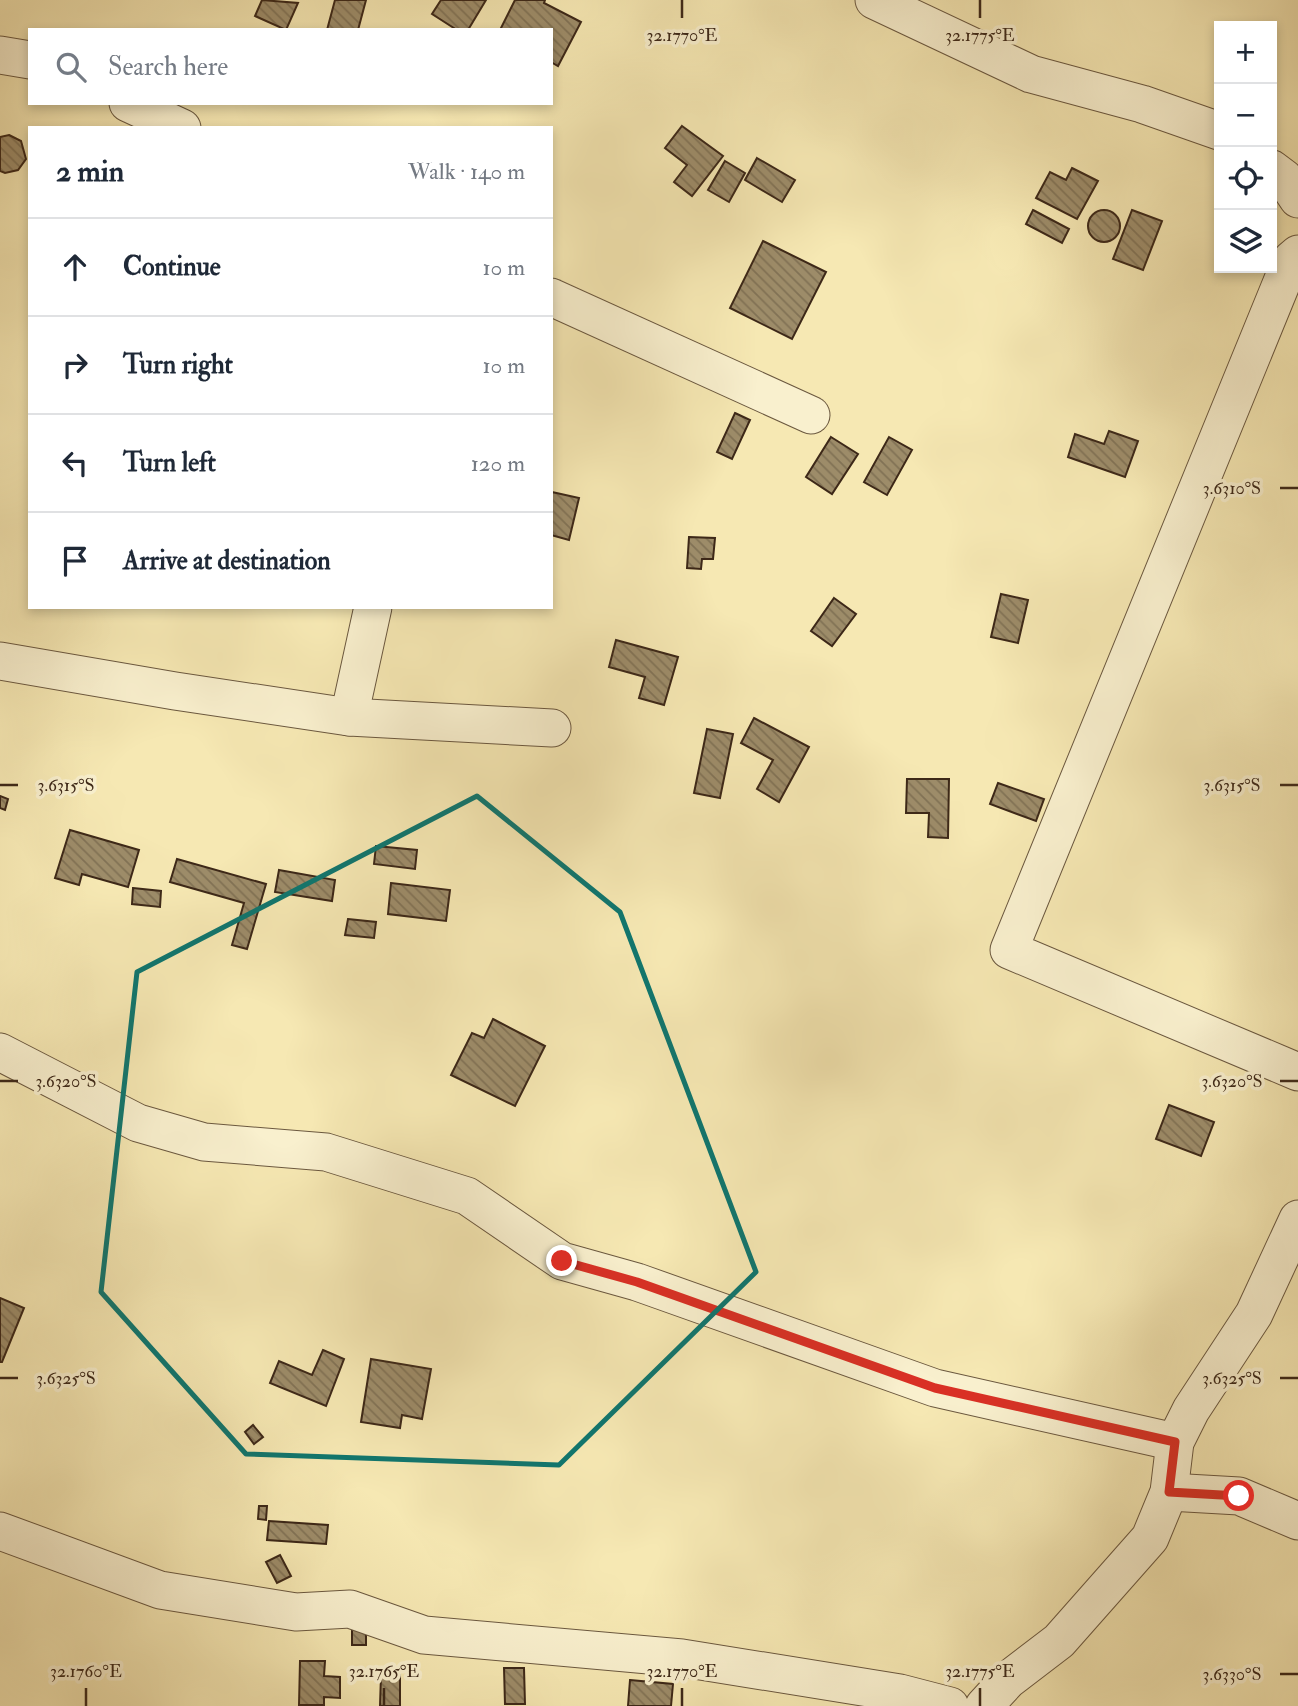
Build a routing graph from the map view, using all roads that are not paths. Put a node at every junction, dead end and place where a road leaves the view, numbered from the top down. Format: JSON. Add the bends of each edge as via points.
{"nodes":[{"id":1,"x":874,"y":0,"type":"edge"},
{"id":2,"x":0,"y":55,"type":"edge"},
{"id":3,"x":28,"y":60,"type":"edge"},
{"id":4,"x":132,"y":105,"type":"edge"},
{"id":5,"x":178,"y":126,"type":"edge"},
{"id":6,"x":1214,"y":129,"type":"edge"},
{"id":7,"x":1277,"y":173,"type":"edge"},
{"id":8,"x":1298,"y":199,"type":"edge"},
{"id":9,"x":1298,"y":254,"type":"edge"},
{"id":10,"x":553,"y":297,"type":"edge"},
{"id":11,"x":811,"y":415,"type":"dead end"},
{"id":12,"x":373,"y":609,"type":"edge"},
{"id":13,"x":0,"y":660,"type":"edge"},
{"id":14,"x":349,"y":717,"type":"junction"},
{"id":15,"x":552,"y":728,"type":"dead end"},
{"id":16,"x":0,"y":1052,"type":"edge"},
{"id":17,"x":1298,"y":1072,"type":"edge"},
{"id":18,"x":1298,"y":1219,"type":"edge"},
{"id":19,"x":1175,"y":1442,"type":"junction"},
{"id":20,"x":1169,"y":1492,"type":"junction"},
{"id":21,"x":1298,"y":1521,"type":"edge"},
{"id":22,"x":0,"y":1531,"type":"edge"},
{"id":23,"x":950,"y":1706,"type":"edge"},
{"id":24,"x":984,"y":1706,"type":"edge"}],
"edges":[{"from":1,"to":6,"type":"street","via":[[1031,74]]},
{"from":2,"to":3,"type":"street"},
{"from":4,"to":5,"type":"street"},
{"from":7,"to":8,"type":"street"},
{"from":9,"to":17,"type":"street","via":[[1291,260],[1009,950]]},
{"from":10,"to":11,"type":"street"},
{"from":12,"to":14,"type":"street"},
{"from":13,"to":14,"type":"street"},
{"from":14,"to":15,"type":"street"},
{"from":16,"to":19,"type":"street","via":[[138,1123],[204,1142],[326,1152],[467,1196],[562,1261],[637,1282],[935,1388]]},
{"from":18,"to":19,"type":"street","via":[[1254,1314]]},
{"from":19,"to":20,"type":"street"},
{"from":20,"to":21,"type":"street","via":[[1239,1496]]},
{"from":20,"to":24,"type":"street","via":[[1150,1538],[1059,1641],[1008,1680]]},
{"from":22,"to":23,"type":"street","via":[[160,1590],[296,1612],[350,1609],[424,1634],[682,1658],[900,1693]]}]}
